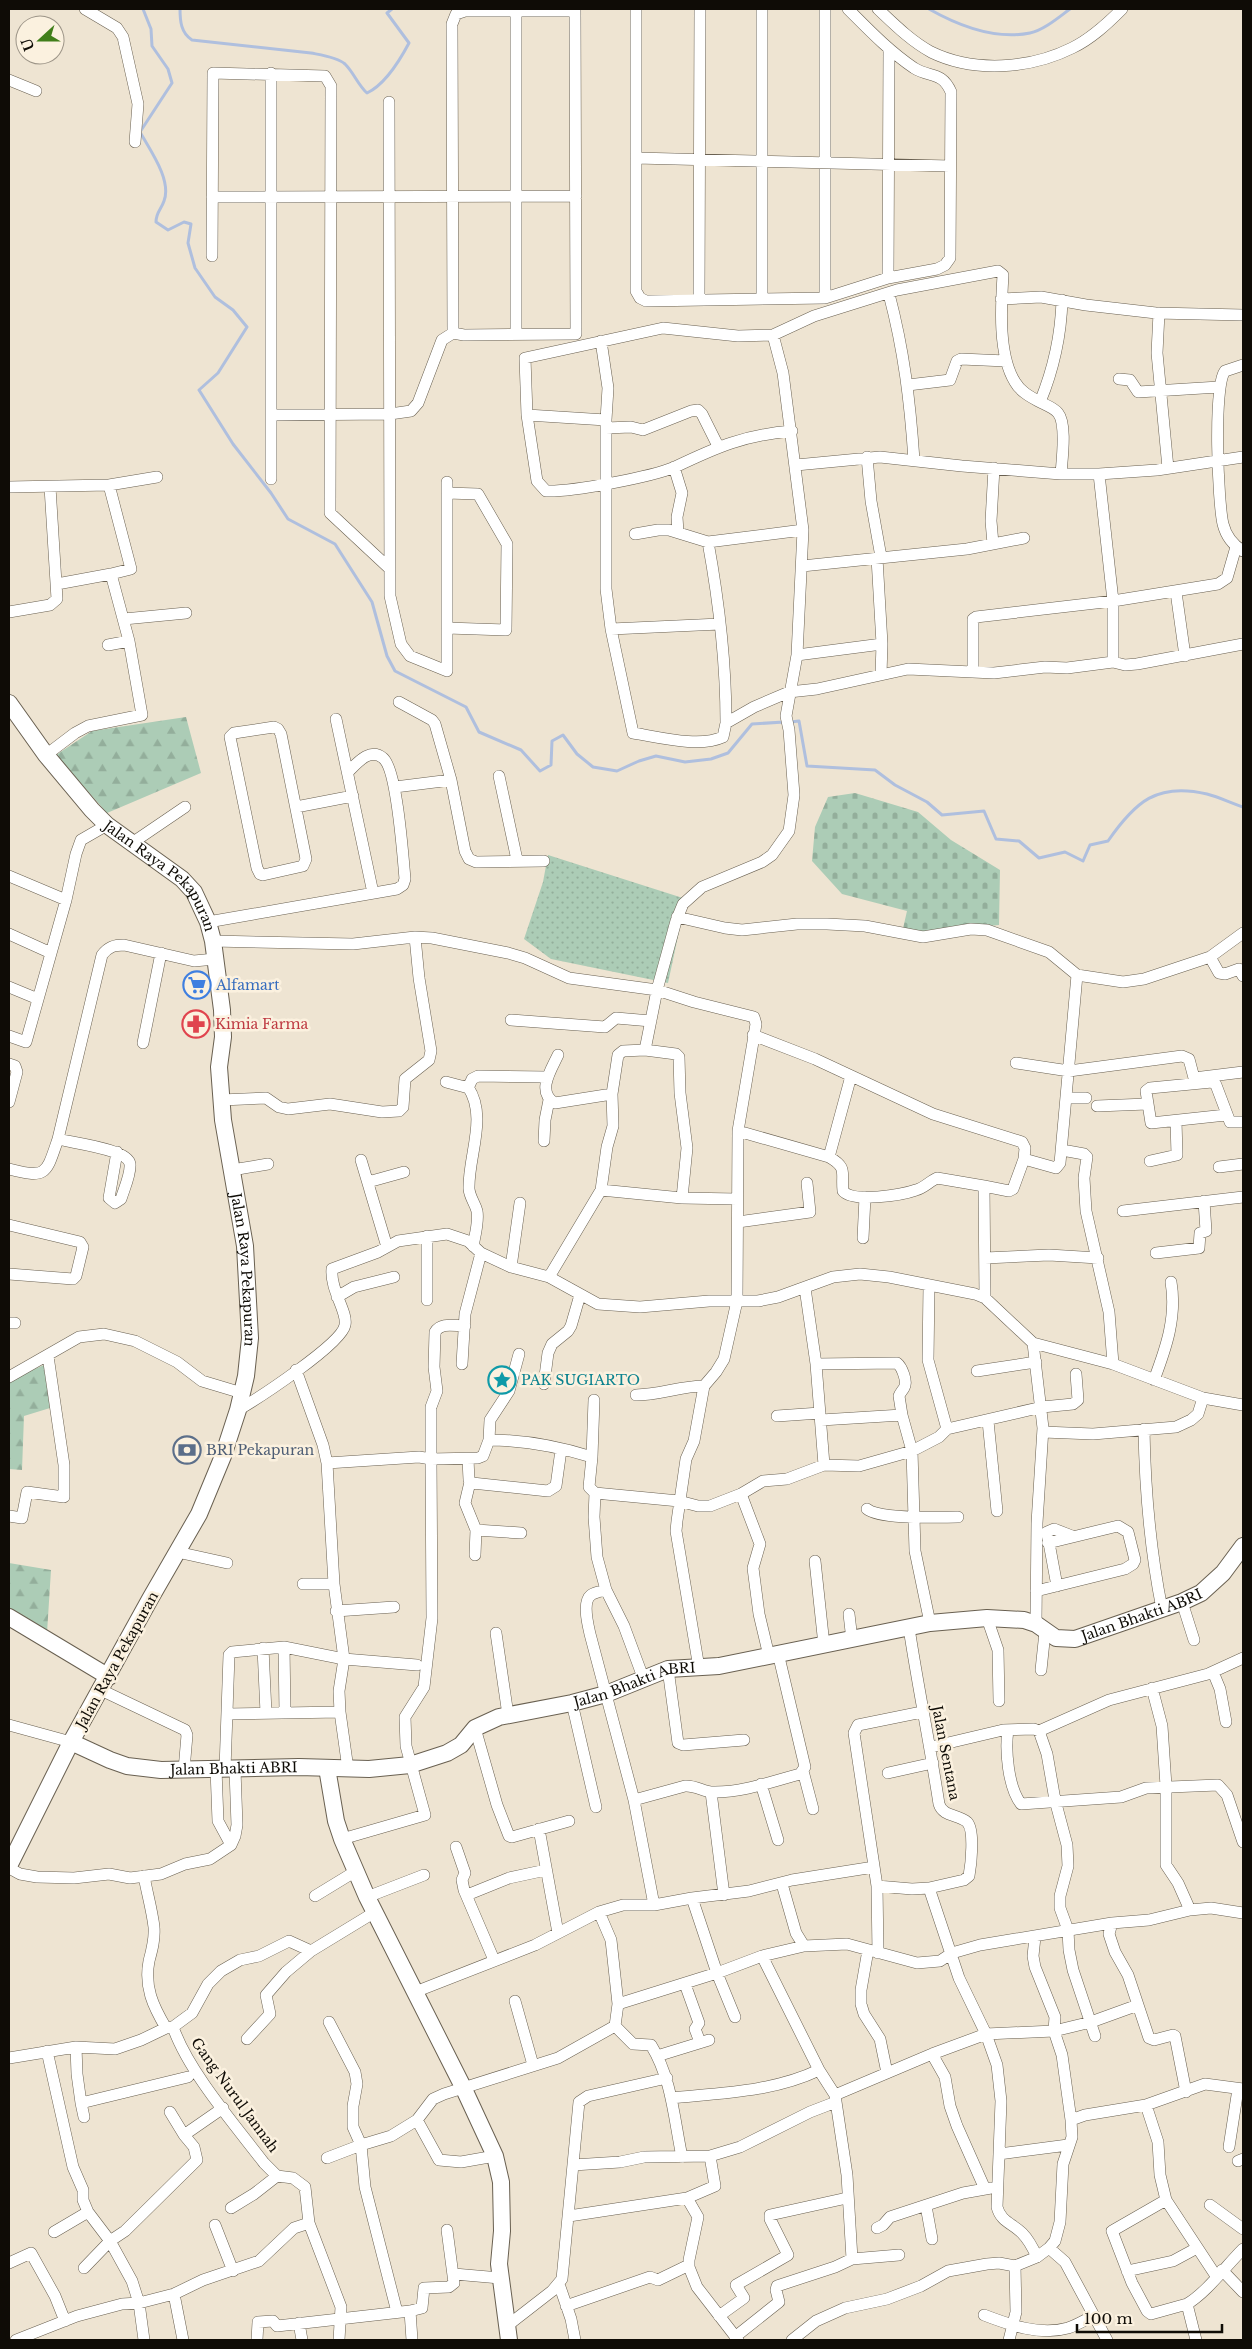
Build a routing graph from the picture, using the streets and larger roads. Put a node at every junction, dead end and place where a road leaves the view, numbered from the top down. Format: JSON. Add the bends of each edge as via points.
{"nodes":[{"id":1,"x":85,"y":9,"type":"edge"},
{"id":2,"x":636,"y":9,"type":"edge"},
{"id":3,"x":700,"y":9,"type":"edge"},
{"id":4,"x":762,"y":9,"type":"edge"},
{"id":5,"x":825,"y":9,"type":"edge"},
{"id":6,"x":848,"y":9,"type":"edge"},
{"id":7,"x":878,"y":9,"type":"edge"},
{"id":8,"x":1122,"y":9,"type":"edge"},
{"id":9,"x":503,"y":10,"type":"edge"},
{"id":10,"x":575,"y":10,"type":"edge"},
{"id":11,"x":516,"y":11,"type":"junction"},
{"id":12,"x":889,"y":50,"type":"junction"},
{"id":13,"x":271,"y":73,"type":"junction"},
{"id":14,"x":9,"y":80,"type":"edge"},
{"id":15,"x":36,"y":91,"type":"dead end"},
{"id":16,"x":389,"y":102,"type":"dead end"},
{"id":17,"x":135,"y":142,"type":"dead end"},
{"id":18,"x":636,"y":158,"type":"junction"},
{"id":19,"x":700,"y":160,"type":"junction"},
{"id":20,"x":762,"y":161,"type":"junction"},
{"id":21,"x":825,"y":163,"type":"junction"},
{"id":22,"x":888,"y":164,"type":"junction"},
{"id":23,"x":950,"y":166,"type":"junction"},
{"id":24,"x":453,"y":196,"type":"junction"},
{"id":25,"x":516,"y":196,"type":"junction"},
{"id":26,"x":576,"y":196,"type":"junction"},
{"id":27,"x":212,"y":197,"type":"junction"},
{"id":28,"x":271,"y":197,"type":"junction"},
{"id":29,"x":330,"y":197,"type":"junction"},
{"id":30,"x":390,"y":197,"type":"junction"},
{"id":31,"x":212,"y":256,"type":"dead end"},
{"id":32,"x":888,"y":278,"type":"junction"},
{"id":33,"x":889,"y":294,"type":"junction"},
{"id":34,"x":825,"y":298,"type":"junction"},
{"id":35,"x":762,"y":299,"type":"junction"},
{"id":36,"x":1001,"y":299,"type":"junction"},
{"id":37,"x":699,"y":300,"type":"junction"},
{"id":38,"x":1062,"y":300,"type":"junction"},
{"id":39,"x":1158,"y":313,"type":"junction"},
{"id":40,"x":1243,"y":314,"type":"edge"},
{"id":41,"x":454,"y":333,"type":"junction"},
{"id":42,"x":516,"y":334,"type":"junction"},
{"id":43,"x":773,"y":335,"type":"junction"},
{"id":44,"x":601,"y":342,"type":"junction"},
{"id":45,"x":1006,"y":361,"type":"junction"},
{"id":46,"x":1243,"y":365,"type":"edge"},
{"id":47,"x":1119,"y":379,"type":"dead end"},
{"id":48,"x":908,"y":385,"type":"junction"},
{"id":49,"x":1218,"y":387,"type":"junction"},
{"id":50,"x":1161,"y":392,"type":"junction"},
{"id":51,"x":1040,"y":402,"type":"junction"},
{"id":52,"x":390,"y":414,"type":"junction"},
{"id":53,"x":271,"y":415,"type":"junction"},
{"id":54,"x":329,"y":415,"type":"junction"},
{"id":55,"x":527,"y":415,"type":"junction"},
{"id":56,"x":606,"y":424,"type":"junction"},
{"id":57,"x":792,"y":431,"type":"junction"},
{"id":58,"x":718,"y":446,"type":"junction"},
{"id":59,"x":1243,"y":456,"type":"edge"},
{"id":60,"x":867,"y":458,"type":"junction"},
{"id":61,"x":914,"y":460,"type":"junction"},
{"id":62,"x":1217,"y":461,"type":"junction"},
{"id":63,"x":796,"y":465,"type":"junction"},
{"id":64,"x":674,"y":467,"type":"junction"},
{"id":65,"x":994,"y":468,"type":"junction"},
{"id":66,"x":1168,"y":468,"type":"junction"},
{"id":67,"x":1061,"y":474,"type":"junction"},
{"id":68,"x":1099,"y":474,"type":"junction"},
{"id":69,"x":157,"y":477,"type":"dead end"},
{"id":70,"x":271,"y":479,"type":"dead end"},
{"id":71,"x":606,"y":483,"type":"junction"},
{"id":72,"x":109,"y":485,"type":"junction"},
{"id":73,"x":9,"y":487,"type":"edge"},
{"id":74,"x":50,"y":487,"type":"junction"},
{"id":75,"x":803,"y":530,"type":"junction"},
{"id":76,"x":678,"y":532,"type":"junction"},
{"id":77,"x":635,"y":534,"type":"dead end"},
{"id":78,"x":1024,"y":538,"type":"dead end"},
{"id":79,"x":708,"y":542,"type":"junction"},
{"id":80,"x":993,"y":544,"type":"junction"},
{"id":81,"x":1240,"y":549,"type":"edge"},
{"id":82,"x":879,"y":557,"type":"junction"},
{"id":83,"x":802,"y":566,"type":"junction"},
{"id":84,"x":389,"y":568,"type":"junction"},
{"id":85,"x":111,"y":574,"type":"junction"},
{"id":86,"x":57,"y":584,"type":"junction"},
{"id":87,"x":1176,"y":592,"type":"junction"},
{"id":88,"x":1113,"y":601,"type":"junction"},
{"id":89,"x":9,"y":612,"type":"edge"},
{"id":90,"x":186,"y":613,"type":"dead end"},
{"id":91,"x":124,"y":619,"type":"junction"},
{"id":92,"x":720,"y":624,"type":"junction"},
{"id":93,"x":447,"y":628,"type":"junction"},
{"id":94,"x":611,"y":629,"type":"junction"},
{"id":95,"x":129,"y":641,"type":"junction"},
{"id":96,"x":882,"y":644,"type":"junction"},
{"id":97,"x":1243,"y":644,"type":"edge"},
{"id":98,"x":108,"y":646,"type":"dead end"},
{"id":99,"x":797,"y":655,"type":"junction"},
{"id":100,"x":1185,"y":656,"type":"junction"},
{"id":101,"x":1113,"y":662,"type":"junction"},
{"id":102,"x":973,"y":671,"type":"junction"},
{"id":103,"x":881,"y":674,"type":"junction"},
{"id":104,"x":789,"y":692,"type":"junction"},
{"id":105,"x":9,"y":702,"type":"edge"},
{"id":106,"x":399,"y":702,"type":"dead end"},
{"id":107,"x":336,"y":719,"type":"dead end"},
{"id":108,"x":14,"y":722,"type":"edge"},
{"id":109,"x":726,"y":723,"type":"junction"},
{"id":110,"x":46,"y":755,"type":"junction"},
{"id":111,"x":348,"y":772,"type":"junction"},
{"id":112,"x":499,"y":776,"type":"dead end"},
{"id":113,"x":451,"y":780,"type":"junction"},
{"id":114,"x":394,"y":787,"type":"junction"},
{"id":115,"x":353,"y":796,"type":"junction"},
{"id":116,"x":185,"y":807,"type":"dead end"},
{"id":117,"x":296,"y":807,"type":"junction"},
{"id":118,"x":107,"y":825,"type":"junction"},
{"id":119,"x":132,"y":844,"type":"junction"},
{"id":120,"x":517,"y":860,"type":"junction"},
{"id":121,"x":544,"y":861,"type":"dead end"},
{"id":122,"x":9,"y":876,"type":"edge"},
{"id":123,"x":373,"y":893,"type":"junction"},
{"id":124,"x":66,"y":900,"type":"junction"},
{"id":125,"x":678,"y":917,"type":"junction"},
{"id":126,"x":208,"y":922,"type":"junction"},
{"id":127,"x":1243,"y":933,"type":"edge"},
{"id":128,"x":9,"y":934,"type":"edge"},
{"id":129,"x":415,"y":938,"type":"junction"},
{"id":130,"x":213,"y":941,"type":"junction"},
{"id":131,"x":51,"y":953,"type":"junction"},
{"id":132,"x":161,"y":953,"type":"junction"},
{"id":133,"x":1210,"y":957,"type":"junction"},
{"id":134,"x":216,"y":959,"type":"junction"},
{"id":135,"x":1077,"y":975,"type":"junction"},
{"id":136,"x":1243,"y":976,"type":"edge"},
{"id":137,"x":9,"y":986,"type":"edge"},
{"id":138,"x":658,"y":990,"type":"junction"},
{"id":139,"x":38,"y":999,"type":"junction"},
{"id":140,"x":511,"y":1020,"type":"dead end"},
{"id":141,"x":651,"y":1021,"type":"junction"},
{"id":142,"x":753,"y":1035,"type":"junction"},
{"id":143,"x":9,"y":1036,"type":"edge"},
{"id":144,"x":143,"y":1043,"type":"dead end"},
{"id":145,"x":645,"y":1050,"type":"junction"},
{"id":146,"x":558,"y":1055,"type":"dead end"},
{"id":147,"x":1016,"y":1063,"type":"dead end"},
{"id":148,"x":9,"y":1064,"type":"edge"},
{"id":149,"x":1069,"y":1071,"type":"junction"},
{"id":150,"x":1243,"y":1072,"type":"edge"},
{"id":151,"x":851,"y":1076,"type":"junction"},
{"id":152,"x":547,"y":1077,"type":"junction"},
{"id":153,"x":446,"y":1082,"type":"dead end"},
{"id":154,"x":468,"y":1087,"type":"junction"},
{"id":155,"x":612,"y":1094,"type":"junction"},
{"id":156,"x":1066,"y":1098,"type":"junction"},
{"id":157,"x":1086,"y":1098,"type":"dead end"},
{"id":158,"x":221,"y":1100,"type":"junction"},
{"id":159,"x":549,"y":1100,"type":"junction"},
{"id":160,"x":9,"y":1102,"type":"edge"},
{"id":161,"x":1147,"y":1104,"type":"junction"},
{"id":162,"x":1097,"y":1106,"type":"dead end"},
{"id":163,"x":1226,"y":1115,"type":"junction"},
{"id":164,"x":1176,"y":1121,"type":"junction"},
{"id":165,"x":1243,"y":1122,"type":"edge"},
{"id":166,"x":738,"y":1131,"type":"junction"},
{"id":167,"x":58,"y":1139,"type":"junction"},
{"id":168,"x":544,"y":1141,"type":"dead end"},
{"id":169,"x":1062,"y":1150,"type":"junction"},
{"id":170,"x":117,"y":1152,"type":"dead end"},
{"id":171,"x":829,"y":1157,"type":"junction"},
{"id":172,"x":1024,"y":1159,"type":"junction"},
{"id":173,"x":361,"y":1160,"type":"dead end"},
{"id":174,"x":1150,"y":1161,"type":"dead end"},
{"id":175,"x":268,"y":1164,"type":"dead end"},
{"id":176,"x":1243,"y":1164,"type":"edge"},
{"id":177,"x":1219,"y":1167,"type":"dead end"},
{"id":178,"x":9,"y":1168,"type":"edge"},
{"id":179,"x":232,"y":1170,"type":"junction"},
{"id":180,"x":404,"y":1172,"type":"dead end"},
{"id":181,"x":368,"y":1182,"type":"junction"},
{"id":182,"x":807,"y":1183,"type":"dead end"},
{"id":183,"x":984,"y":1186,"type":"junction"},
{"id":184,"x":601,"y":1190,"type":"junction"},
{"id":185,"x":865,"y":1197,"type":"junction"},
{"id":186,"x":1243,"y":1197,"type":"edge"},
{"id":187,"x":682,"y":1198,"type":"junction"},
{"id":188,"x":737,"y":1199,"type":"junction"},
{"id":189,"x":1204,"y":1201,"type":"junction"},
{"id":190,"x":520,"y":1203,"type":"dead end"},
{"id":191,"x":1123,"y":1210,"type":"dead end"},
{"id":192,"x":738,"y":1222,"type":"junction"},
{"id":193,"x":9,"y":1225,"type":"edge"},
{"id":194,"x":427,"y":1236,"type":"junction"},
{"id":195,"x":863,"y":1238,"type":"dead end"},
{"id":196,"x":387,"y":1247,"type":"junction"},
{"id":197,"x":477,"y":1249,"type":"junction"},
{"id":198,"x":1156,"y":1253,"type":"dead end"},
{"id":199,"x":985,"y":1258,"type":"junction"},
{"id":200,"x":1098,"y":1258,"type":"junction"},
{"id":201,"x":511,"y":1267,"type":"junction"},
{"id":202,"x":9,"y":1274,"type":"edge"},
{"id":203,"x":394,"y":1277,"type":"dead end"},
{"id":204,"x":549,"y":1277,"type":"junction"},
{"id":205,"x":1171,"y":1282,"type":"dead end"},
{"id":206,"x":929,"y":1286,"type":"junction"},
{"id":207,"x":805,"y":1288,"type":"junction"},
{"id":208,"x":580,"y":1295,"type":"junction"},
{"id":209,"x":337,"y":1297,"type":"junction"},
{"id":210,"x":985,"y":1298,"type":"junction"},
{"id":211,"x":428,"y":1300,"type":"dead end"},
{"id":212,"x":737,"y":1301,"type":"junction"},
{"id":213,"x":464,"y":1326,"type":"junction"},
{"id":214,"x":1033,"y":1343,"type":"junction"},
{"id":215,"x":519,"y":1354,"type":"dead end"},
{"id":216,"x":48,"y":1356,"type":"junction"},
{"id":217,"x":1036,"y":1362,"type":"junction"},
{"id":218,"x":462,"y":1364,"type":"dead end"},
{"id":219,"x":816,"y":1364,"type":"junction"},
{"id":220,"x":1113,"y":1364,"type":"junction"},
{"id":221,"x":296,"y":1370,"type":"junction"},
{"id":222,"x":977,"y":1371,"type":"dead end"},
{"id":223,"x":1076,"y":1374,"type":"dead end"},
{"id":224,"x":9,"y":1378,"type":"edge"},
{"id":225,"x":1154,"y":1380,"type":"junction"},
{"id":226,"x":544,"y":1384,"type":"dead end"},
{"id":227,"x":704,"y":1386,"type":"junction"},
{"id":228,"x":242,"y":1393,"type":"junction"},
{"id":229,"x":636,"y":1395,"type":"dead end"},
{"id":230,"x":1202,"y":1398,"type":"junction"},
{"id":231,"x":594,"y":1400,"type":"dead end"},
{"id":232,"x":1243,"y":1405,"type":"edge"},
{"id":233,"x":1042,"y":1407,"type":"junction"},
{"id":234,"x":238,"y":1410,"type":"junction"},
{"id":235,"x":902,"y":1415,"type":"junction"},
{"id":236,"x":777,"y":1416,"type":"dead end"},
{"id":237,"x":821,"y":1416,"type":"junction"},
{"id":238,"x":988,"y":1421,"type":"junction"},
{"id":239,"x":1144,"y":1429,"type":"junction"},
{"id":240,"x":947,"y":1430,"type":"junction"},
{"id":241,"x":1043,"y":1432,"type":"junction"},
{"id":242,"x":489,"y":1440,"type":"junction"},
{"id":243,"x":561,"y":1450,"type":"junction"},
{"id":244,"x":912,"y":1451,"type":"junction"},
{"id":245,"x":592,"y":1458,"type":"junction"},
{"id":246,"x":431,"y":1459,"type":"junction"},
{"id":247,"x":468,"y":1459,"type":"junction"},
{"id":248,"x":327,"y":1463,"type":"junction"},
{"id":249,"x":824,"y":1465,"type":"junction"},
{"id":250,"x":470,"y":1482,"type":"junction"},
{"id":251,"x":595,"y":1493,"type":"junction"},
{"id":252,"x":741,"y":1494,"type":"junction"},
{"id":253,"x":679,"y":1501,"type":"junction"},
{"id":254,"x":868,"y":1509,"type":"dead end"},
{"id":255,"x":996,"y":1511,"type":"dead end"},
{"id":256,"x":9,"y":1516,"type":"edge"},
{"id":257,"x":913,"y":1517,"type":"junction"},
{"id":258,"x":958,"y":1517,"type":"dead end"},
{"id":259,"x":476,"y":1530,"type":"junction"},
{"id":260,"x":521,"y":1534,"type":"dead end"},
{"id":261,"x":1243,"y":1546,"type":"edge"},
{"id":262,"x":177,"y":1552,"type":"junction"},
{"id":263,"x":475,"y":1555,"type":"dead end"},
{"id":264,"x":815,"y":1561,"type":"dead end"},
{"id":265,"x":227,"y":1563,"type":"dead end"},
{"id":266,"x":303,"y":1584,"type":"dead end"},
{"id":267,"x":334,"y":1584,"type":"junction"},
{"id":268,"x":1057,"y":1586,"type":"junction"},
{"id":269,"x":606,"y":1590,"type":"junction"},
{"id":270,"x":1036,"y":1591,"type":"junction"},
{"id":271,"x":1182,"y":1602,"type":"junction"},
{"id":272,"x":394,"y":1607,"type":"dead end"},
{"id":273,"x":1162,"y":1609,"type":"junction"},
{"id":274,"x":336,"y":1611,"type":"junction"},
{"id":275,"x":849,"y":1614,"type":"dead end"},
{"id":276,"x":9,"y":1616,"type":"edge"},
{"id":277,"x":986,"y":1618,"type":"junction"},
{"id":278,"x":930,"y":1623,"type":"junction"},
{"id":279,"x":909,"y":1628,"type":"junction"},
{"id":280,"x":1041,"y":1628,"type":"junction"},
{"id":281,"x":496,"y":1633,"type":"dead end"},
{"id":282,"x":852,"y":1640,"type":"junction"},
{"id":283,"x":1194,"y":1640,"type":"dead end"},
{"id":284,"x":824,"y":1645,"type":"junction"},
{"id":285,"x":284,"y":1647,"type":"junction"},
{"id":286,"x":263,"y":1648,"type":"junction"},
{"id":287,"x":774,"y":1655,"type":"junction"},
{"id":288,"x":1243,"y":1658,"type":"edge"},
{"id":289,"x":344,"y":1659,"type":"junction"},
{"id":290,"x":417,"y":1665,"type":"dead end"},
{"id":291,"x":699,"y":1668,"type":"junction"},
{"id":292,"x":668,"y":1669,"type":"junction"},
{"id":293,"x":1041,"y":1670,"type":"dead end"},
{"id":294,"x":1213,"y":1672,"type":"junction"},
{"id":295,"x":644,"y":1680,"type":"junction"},
{"id":296,"x":105,"y":1683,"type":"junction"},
{"id":297,"x":1152,"y":1688,"type":"junction"},
{"id":298,"x":606,"y":1694,"type":"junction"},
{"id":299,"x":999,"y":1701,"type":"dead end"},
{"id":300,"x":572,"y":1703,"type":"junction"},
{"id":301,"x":285,"y":1712,"type":"junction"},
{"id":302,"x":340,"y":1712,"type":"junction"},
{"id":303,"x":922,"y":1712,"type":"junction"},
{"id":304,"x":266,"y":1713,"type":"junction"},
{"id":305,"x":228,"y":1714,"type":"junction"},
{"id":306,"x":508,"y":1715,"type":"junction"},
{"id":307,"x":1226,"y":1722,"type":"dead end"},
{"id":308,"x":9,"y":1725,"type":"edge"},
{"id":309,"x":475,"y":1728,"type":"junction"},
{"id":310,"x":1008,"y":1730,"type":"junction"},
{"id":311,"x":1038,"y":1731,"type":"junction"},
{"id":312,"x":744,"y":1740,"type":"dead end"},
{"id":313,"x":71,"y":1742,"type":"junction"},
{"id":314,"x":931,"y":1747,"type":"junction"},
{"id":315,"x":933,"y":1763,"type":"junction"},
{"id":316,"x":410,"y":1765,"type":"junction"},
{"id":317,"x":327,"y":1768,"type":"junction"},
{"id":318,"x":348,"y":1769,"type":"junction"},
{"id":319,"x":184,"y":1770,"type":"junction"},
{"id":320,"x":225,"y":1770,"type":"junction"},
{"id":321,"x":803,"y":1771,"type":"junction"},
{"id":322,"x":888,"y":1773,"type":"dead end"},
{"id":323,"x":761,"y":1784,"type":"junction"},
{"id":324,"x":1166,"y":1786,"type":"junction"},
{"id":325,"x":711,"y":1792,"type":"junction"},
{"id":326,"x":634,"y":1800,"type":"junction"},
{"id":327,"x":1055,"y":1800,"type":"junction"},
{"id":328,"x":596,"y":1807,"type":"dead end"},
{"id":329,"x":813,"y":1810,"type":"dead end"},
{"id":330,"x":568,"y":1821,"type":"dead end"},
{"id":331,"x":539,"y":1829,"type":"junction"},
{"id":332,"x":342,"y":1839,"type":"junction"},
{"id":333,"x":778,"y":1840,"type":"dead end"},
{"id":334,"x":1243,"y":1842,"type":"edge"},
{"id":335,"x":230,"y":1845,"type":"junction"},
{"id":336,"x":456,"y":1847,"type":"dead end"},
{"id":337,"x":12,"y":1848,"type":"edge"},
{"id":338,"x":9,"y":1867,"type":"edge"},
{"id":339,"x":874,"y":1867,"type":"junction"},
{"id":340,"x":546,"y":1870,"type":"junction"},
{"id":341,"x":356,"y":1871,"type":"junction"},
{"id":342,"x":424,"y":1875,"type":"dead end"},
{"id":343,"x":144,"y":1876,"type":"junction"},
{"id":344,"x":782,"y":1884,"type":"junction"},
{"id":345,"x":877,"y":1886,"type":"junction"},
{"id":346,"x":929,"y":1888,"type":"junction"},
{"id":347,"x":467,"y":1895,"type":"junction"},
{"id":348,"x":724,"y":1895,"type":"junction"},
{"id":349,"x":315,"y":1896,"type":"dead end"},
{"id":350,"x":367,"y":1897,"type":"junction"},
{"id":351,"x":692,"y":1898,"type":"junction"},
{"id":352,"x":654,"y":1905,"type":"junction"},
{"id":353,"x":1190,"y":1910,"type":"junction"},
{"id":354,"x":375,"y":1912,"type":"junction"},
{"id":355,"x":598,"y":1912,"type":"junction"},
{"id":356,"x":1243,"y":1914,"type":"edge"},
{"id":357,"x":1112,"y":1923,"type":"junction"},
{"id":358,"x":1068,"y":1930,"type":"junction"},
{"id":359,"x":558,"y":1933,"type":"junction"},
{"id":360,"x":1035,"y":1937,"type":"junction"},
{"id":361,"x":804,"y":1946,"type":"junction"},
{"id":362,"x":311,"y":1951,"type":"junction"},
{"id":363,"x":873,"y":1951,"type":"junction"},
{"id":364,"x":952,"y":1953,"type":"junction"},
{"id":365,"x":762,"y":1956,"type":"junction"},
{"id":366,"x":494,"y":1960,"type":"junction"},
{"id":367,"x":717,"y":1973,"type":"junction"},
{"id":368,"x":685,"y":1984,"type":"junction"},
{"id":369,"x":415,"y":1992,"type":"junction"},
{"id":370,"x":515,"y":2000,"type":"dead end"},
{"id":371,"x":618,"y":2004,"type":"junction"},
{"id":372,"x":1138,"y":2005,"type":"junction"},
{"id":373,"x":736,"y":2017,"type":"dead end"},
{"id":374,"x":328,"y":2022,"type":"dead end"},
{"id":375,"x":1091,"y":2022,"type":"junction"},
{"id":376,"x":615,"y":2026,"type":"junction"},
{"id":377,"x":170,"y":2027,"type":"junction"},
{"id":378,"x":1054,"y":2031,"type":"junction"},
{"id":379,"x":986,"y":2034,"type":"junction"},
{"id":380,"x":1094,"y":2036,"type":"dead end"},
{"id":381,"x":248,"y":2039,"type":"dead end"},
{"id":382,"x":76,"y":2047,"type":"junction"},
{"id":383,"x":47,"y":2051,"type":"junction"},
{"id":384,"x":932,"y":2054,"type":"junction"},
{"id":385,"x":657,"y":2056,"type":"junction"},
{"id":386,"x":9,"y":2058,"type":"edge"},
{"id":387,"x":533,"y":2066,"type":"junction"},
{"id":388,"x":818,"y":2070,"type":"junction"},
{"id":389,"x":887,"y":2073,"type":"junction"},
{"id":390,"x":188,"y":2077,"type":"dead end"},
{"id":391,"x":667,"y":2078,"type":"junction"},
{"id":392,"x":463,"y":2087,"type":"junction"},
{"id":393,"x":1241,"y":2089,"type":"edge"},
{"id":394,"x":1186,"y":2092,"type":"junction"},
{"id":395,"x":671,"y":2098,"type":"junction"},
{"id":396,"x":835,"y":2099,"type":"junction"},
{"id":397,"x":81,"y":2103,"type":"junction"},
{"id":398,"x":1146,"y":2105,"type":"junction"},
{"id":399,"x":223,"y":2108,"type":"junction"},
{"id":400,"x":170,"y":2112,"type":"dead end"},
{"id":401,"x":84,"y":2117,"type":"dead end"},
{"id":402,"x":417,"y":2120,"type":"junction"},
{"id":403,"x":1071,"y":2120,"type":"junction"},
{"id":404,"x":184,"y":2135,"type":"junction"},
{"id":405,"x":361,"y":2145,"type":"junction"},
{"id":406,"x":1068,"y":2145,"type":"junction"},
{"id":407,"x":1228,"y":2147,"type":"dead end"},
{"id":408,"x":999,"y":2154,"type":"junction"},
{"id":409,"x":495,"y":2156,"type":"junction"},
{"id":410,"x":710,"y":2156,"type":"junction"},
{"id":411,"x":682,"y":2157,"type":"junction"},
{"id":412,"x":328,"y":2158,"type":"dead end"},
{"id":413,"x":574,"y":2165,"type":"junction"},
{"id":414,"x":277,"y":2176,"type":"junction"},
{"id":415,"x":997,"y":2188,"type":"junction"},
{"id":416,"x":985,"y":2189,"type":"junction"},
{"id":417,"x":687,"y":2198,"type":"junction"},
{"id":418,"x":847,"y":2198,"type":"junction"},
{"id":419,"x":1166,"y":2200,"type":"junction"},
{"id":420,"x":1210,"y":2205,"type":"dead end"},
{"id":421,"x":926,"y":2206,"type":"junction"},
{"id":422,"x":231,"y":2208,"type":"dead end"},
{"id":423,"x":88,"y":2212,"type":"junction"},
{"id":424,"x":568,"y":2216,"type":"junction"},
{"id":425,"x":309,"y":2223,"type":"junction"},
{"id":426,"x":215,"y":2225,"type":"dead end"},
{"id":427,"x":877,"y":2228,"type":"dead end"},
{"id":428,"x":1243,"y":2229,"type":"edge"},
{"id":429,"x":447,"y":2230,"type":"dead end"},
{"id":430,"x":54,"y":2232,"type":"dead end"},
{"id":431,"x":932,"y":2239,"type":"dead end"},
{"id":432,"x":110,"y":2242,"type":"junction"},
{"id":433,"x":1050,"y":2248,"type":"junction"},
{"id":434,"x":1197,"y":2248,"type":"junction"},
{"id":435,"x":1243,"y":2249,"type":"edge"},
{"id":436,"x":899,"y":2255,"type":"dead end"},
{"id":437,"x":1037,"y":2257,"type":"junction"},
{"id":438,"x":852,"y":2259,"type":"junction"},
{"id":439,"x":9,"y":2262,"type":"edge"},
{"id":440,"x":689,"y":2265,"type":"junction"},
{"id":441,"x":1014,"y":2266,"type":"junction"},
{"id":442,"x":84,"y":2268,"type":"dead end"},
{"id":443,"x":232,"y":2271,"type":"junction"},
{"id":444,"x":1127,"y":2271,"type":"junction"},
{"id":445,"x":1219,"y":2273,"type":"junction"},
{"id":446,"x":454,"y":2274,"type":"junction"},
{"id":447,"x":500,"y":2278,"type":"junction"},
{"id":448,"x":559,"y":2284,"type":"junction"},
{"id":449,"x":1243,"y":2292,"type":"edge"},
{"id":450,"x":174,"y":2294,"type":"junction"},
{"id":451,"x":139,"y":2303,"type":"junction"},
{"id":452,"x":1187,"y":2304,"type":"junction"},
{"id":453,"x":566,"y":2306,"type":"junction"},
{"id":454,"x":410,"y":2311,"type":"junction"},
{"id":455,"x":397,"y":2312,"type":"junction"},
{"id":456,"x":984,"y":2315,"type":"dead end"},
{"id":457,"x":719,"y":2316,"type":"junction"},
{"id":458,"x":1093,"y":2316,"type":"junction"},
{"id":459,"x":341,"y":2318,"type":"junction"},
{"id":460,"x":65,"y":2321,"type":"junction"},
{"id":461,"x":299,"y":2323,"type":"junction"},
{"id":462,"x":1013,"y":2326,"type":"junction"},
{"id":463,"x":508,"y":2333,"type":"edge"},
{"id":464,"x":737,"y":2338,"type":"edge"},
{"id":465,"x":16,"y":2340,"type":"edge"},
{"id":466,"x":144,"y":2340,"type":"edge"},
{"id":467,"x":183,"y":2340,"type":"edge"},
{"id":468,"x":257,"y":2340,"type":"edge"},
{"id":469,"x":302,"y":2340,"type":"edge"},
{"id":470,"x":339,"y":2340,"type":"edge"},
{"id":471,"x":412,"y":2340,"type":"edge"},
{"id":472,"x":575,"y":2340,"type":"edge"},
{"id":473,"x":793,"y":2340,"type":"edge"},
{"id":474,"x":1008,"y":2340,"type":"edge"},
{"id":475,"x":1107,"y":2340,"type":"edge"},
{"id":476,"x":1196,"y":2340,"type":"edge"}],
"edges":[{"from":1,"to":17,"type":"street","via":[[117,28],[123,37],[138,104]]},
{"from":2,"to":18,"type":"street"},
{"from":3,"to":19,"type":"street"},
{"from":4,"to":20,"type":"street"},
{"from":5,"to":21,"type":"street"},
{"from":6,"to":12,"type":"street"},
{"from":7,"to":8,"type":"street","via":[[909,38],[932,52],[954,61],[983,66],[1015,65],[1045,59],[1073,48],[1103,28]]},
{"from":9,"to":11,"type":"street"},
{"from":9,"to":24,"type":"street","via":[[465,11],[456,14],[452,24]]},
{"from":10,"to":11,"type":"street"},
{"from":10,"to":26,"type":"street"},
{"from":11,"to":25,"type":"street"},
{"from":12,"to":22,"type":"street"},
{"from":12,"to":23,"type":"street","via":[[917,70],[941,77],[947,84],[951,92]]},
{"from":13,"to":27,"type":"street","via":[[212,73]]},
{"from":13,"to":28,"type":"street"},
{"from":13,"to":29,"type":"street","via":[[325,76],[331,86]]},
{"from":14,"to":15,"type":"street"},
{"from":16,"to":30,"type":"street"},
{"from":18,"to":19,"type":"street"},
{"from":18,"to":37,"type":"street","via":[[636,291],[646,301]]},
{"from":19,"to":20,"type":"street"},
{"from":19,"to":37,"type":"street"},
{"from":20,"to":21,"type":"street"},
{"from":20,"to":35,"type":"street"},
{"from":21,"to":22,"type":"street"},
{"from":21,"to":34,"type":"street"},
{"from":22,"to":23,"type":"street"},
{"from":22,"to":32,"type":"street"},
{"from":23,"to":32,"type":"street","via":[[950,258],[937,269]]},
{"from":24,"to":25,"type":"street"},
{"from":24,"to":30,"type":"street"},
{"from":24,"to":41,"type":"street"},
{"from":25,"to":26,"type":"street"},
{"from":25,"to":42,"type":"street"},
{"from":26,"to":42,"type":"street","via":[[576,334]]},
{"from":27,"to":28,"type":"street"},
{"from":27,"to":31,"type":"street"},
{"from":28,"to":29,"type":"street"},
{"from":28,"to":53,"type":"street"},
{"from":29,"to":30,"type":"street"},
{"from":29,"to":54,"type":"street"},
{"from":30,"to":52,"type":"street"},
{"from":32,"to":34,"type":"street"},
{"from":33,"to":36,"type":"street","via":[[998,271],[1003,275]]},
{"from":33,"to":43,"type":"street","via":[[814,316]]},
{"from":33,"to":48,"type":"street"},
{"from":34,"to":35,"type":"street"},
{"from":35,"to":37,"type":"street"},
{"from":36,"to":38,"type":"street","via":[[1041,297]]},
{"from":36,"to":45,"type":"street"},
{"from":38,"to":39,"type":"street"},
{"from":38,"to":51,"type":"street","via":[[1062,329]]},
{"from":39,"to":40,"type":"street"},
{"from":39,"to":50,"type":"street","via":[[1157,353]]},
{"from":41,"to":42,"type":"street"},
{"from":41,"to":52,"type":"street","via":[[442,340],[418,403],[411,411]]},
{"from":43,"to":44,"type":"street","via":[[738,336],[663,328]]},
{"from":43,"to":57,"type":"street"},
{"from":44,"to":55,"type":"street","via":[[525,358]]},
{"from":44,"to":56,"type":"street","via":[[608,388]]},
{"from":45,"to":48,"type":"street","via":[[961,360],[957,361],[950,380]]},
{"from":45,"to":51,"type":"street","via":[[1015,383]]},
{"from":46,"to":49,"type":"street","via":[[1225,371]]},
{"from":47,"to":50,"type":"street","via":[[1130,380],[1138,392]]},
{"from":48,"to":61,"type":"street"},
{"from":49,"to":50,"type":"street"},
{"from":49,"to":62,"type":"street"},
{"from":50,"to":66,"type":"street"},
{"from":51,"to":67,"type":"street","via":[[1061,418]]},
{"from":52,"to":54,"type":"street"},
{"from":52,"to":84,"type":"street"},
{"from":53,"to":54,"type":"street"},
{"from":53,"to":70,"type":"street"},
{"from":54,"to":84,"type":"street","via":[[330,513]]},
{"from":55,"to":56,"type":"street"},
{"from":55,"to":71,"type":"street","via":[[539,486],[554,492]]},
{"from":56,"to":58,"type":"street","via":[[643,430],[698,410]]},
{"from":56,"to":71,"type":"street"},
{"from":57,"to":58,"type":"street","via":[[759,435]]},
{"from":57,"to":63,"type":"street"},
{"from":58,"to":64,"type":"street"},
{"from":59,"to":62,"type":"street"},
{"from":60,"to":61,"type":"street"},
{"from":60,"to":63,"type":"street"},
{"from":60,"to":82,"type":"street"},
{"from":61,"to":65,"type":"street"},
{"from":62,"to":66,"type":"street"},
{"from":62,"to":81,"type":"street","via":[[1223,524]]},
{"from":63,"to":75,"type":"street"},
{"from":64,"to":71,"type":"street"},
{"from":64,"to":76,"type":"street","via":[[682,493],[677,517]]},
{"from":65,"to":67,"type":"street"},
{"from":65,"to":80,"type":"street"},
{"from":66,"to":68,"type":"street"},
{"from":67,"to":68,"type":"street"},
{"from":68,"to":88,"type":"street"},
{"from":69,"to":72,"type":"street"},
{"from":71,"to":94,"type":"street","via":[[606,588]]},
{"from":72,"to":74,"type":"street"},
{"from":72,"to":85,"type":"street","via":[[131,569]]},
{"from":73,"to":74,"type":"street"},
{"from":74,"to":86,"type":"street"},
{"from":75,"to":79,"type":"street"},
{"from":75,"to":83,"type":"street"},
{"from":76,"to":77,"type":"street","via":[[658,530]]},
{"from":76,"to":79,"type":"street"},
{"from":78,"to":80,"type":"street"},
{"from":79,"to":92,"type":"street"},
{"from":80,"to":82,"type":"street"},
{"from":81,"to":87,"type":"street","via":[[1225,581]]},
{"from":82,"to":83,"type":"street"},
{"from":82,"to":96,"type":"street"},
{"from":83,"to":99,"type":"street"},
{"from":84,"to":93,"type":"street","via":[[390,596],[401,644],[410,656],[447,671]]},
{"from":85,"to":86,"type":"street"},
{"from":85,"to":91,"type":"street"},
{"from":86,"to":89,"type":"street","via":[[58,599],[55,603]]},
{"from":87,"to":88,"type":"street"},
{"from":87,"to":100,"type":"street"},
{"from":88,"to":101,"type":"street"},
{"from":88,"to":102,"type":"street","via":[[976,617],[972,628]]},
{"from":90,"to":91,"type":"street"},
{"from":91,"to":95,"type":"street"},
{"from":92,"to":94,"type":"street"},
{"from":92,"to":109,"type":"street"},
{"from":93,"to":93,"type":"street","via":[[447,487],[478,494],[507,544],[506,630]]},
{"from":94,"to":109,"type":"street","via":[[633,734],[702,742],[723,736]]},
{"from":95,"to":98,"type":"street"},
{"from":95,"to":110,"type":"street","via":[[142,715],[88,726]]},
{"from":96,"to":99,"type":"street"},
{"from":96,"to":103,"type":"street"},
{"from":97,"to":100,"type":"street"},
{"from":99,"to":104,"type":"street"},
{"from":100,"to":101,"type":"street","via":[[1136,664]]},
{"from":101,"to":102,"type":"street","via":[[994,673]]},
{"from":102,"to":103,"type":"street","via":[[908,669]]},
{"from":103,"to":104,"type":"street"},
{"from":104,"to":109,"type":"street"},
{"from":104,"to":125,"type":"street","via":[[786,716],[794,795],[789,832],[772,855],[762,862],[702,887],[691,895]]},
{"from":105,"to":108,"type":"street","name":"Jalan Raya Pekapuran"},
{"from":106,"to":113,"type":"street","via":[[435,724]]},
{"from":107,"to":111,"type":"street"},
{"from":108,"to":110,"type":"street","name":"Jalan Raya Pekapuran"},
{"from":110,"to":118,"type":"street","name":"Jalan Raya Pekapuran"},
{"from":111,"to":114,"type":"street","via":[[362,758],[378,755],[387,762]]},
{"from":111,"to":115,"type":"street"},
{"from":112,"to":120,"type":"street"},
{"from":113,"to":114,"type":"street"},
{"from":113,"to":120,"type":"street","via":[[469,859],[476,862]]},
{"from":114,"to":123,"type":"street","via":[[405,879],[397,889]]},
{"from":115,"to":117,"type":"street"},
{"from":115,"to":123,"type":"street"},
{"from":116,"to":119,"type":"street"},
{"from":117,"to":117,"type":"street","via":[[278,729],[234,733],[230,743],[260,874],[305,864]]},
{"from":118,"to":119,"type":"street","name":"Jalan Raya Pekapuran"},
{"from":118,"to":124,"type":"street","via":[[81,840]]},
{"from":119,"to":126,"type":"street","name":"Jalan Raya Pekapuran","via":[[194,892]]},
{"from":120,"to":121,"type":"street"},
{"from":122,"to":124,"type":"street"},
{"from":123,"to":126,"type":"street"},
{"from":124,"to":131,"type":"street"},
{"from":125,"to":135,"type":"street","via":[[742,930],[797,924],[846,925],[923,937],[971,929],[986,930],[1049,952]]},
{"from":125,"to":138,"type":"street"},
{"from":126,"to":130,"type":"street","name":"Jalan Raya Pekapuran"},
{"from":127,"to":133,"type":"street"},
{"from":128,"to":131,"type":"street"},
{"from":129,"to":130,"type":"street","via":[[353,944]]},
{"from":129,"to":138,"type":"street","via":[[432,938],[508,953],[569,978]]},
{"from":129,"to":158,"type":"street","via":[[430,1051],[429,1060],[405,1079],[400,1111],[382,1112],[330,1104],[288,1109],[266,1098]]},
{"from":130,"to":134,"type":"street","name":"Jalan Raya Pekapuran"},
{"from":131,"to":139,"type":"street"},
{"from":132,"to":134,"type":"street","via":[[194,961]]},
{"from":132,"to":144,"type":"street"},
{"from":132,"to":167,"type":"street","via":[[124,944],[115,945],[102,955]]},
{"from":133,"to":135,"type":"street","via":[[1123,982]]},
{"from":133,"to":136,"type":"street","via":[[1219,973],[1238,969]]},
{"from":134,"to":158,"type":"street","name":"Jalan Raya Pekapuran","via":[[222,1010]]},
{"from":135,"to":149,"type":"street"},
{"from":137,"to":139,"type":"street"},
{"from":138,"to":141,"type":"street"},
{"from":138,"to":142,"type":"street","via":[[752,1016],[756,1024]]},
{"from":139,"to":143,"type":"street","via":[[26,1042]]},
{"from":140,"to":141,"type":"street","via":[[604,1027],[616,1018]]},
{"from":141,"to":145,"type":"street"},
{"from":142,"to":151,"type":"street"},
{"from":142,"to":166,"type":"street"},
{"from":145,"to":155,"type":"street","via":[[620,1052]]},
{"from":145,"to":187,"type":"street","via":[[679,1057],[687,1148]]},
{"from":146,"to":152,"type":"street"},
{"from":147,"to":149,"type":"street"},
{"from":148,"to":160,"type":"street","via":[[15,1066],[17,1072]]},
{"from":149,"to":150,"type":"street","via":[[1182,1056],[1189,1059],[1194,1078]]},
{"from":149,"to":156,"type":"street"},
{"from":151,"to":171,"type":"street"},
{"from":151,"to":172,"type":"street","via":[[933,1114],[1022,1142]]},
{"from":152,"to":154,"type":"street","via":[[478,1076]]},
{"from":152,"to":159,"type":"street"},
{"from":153,"to":154,"type":"street"},
{"from":154,"to":197,"type":"street","via":[[474,1099],[477,1120],[470,1179],[470,1198],[478,1219]]},
{"from":155,"to":159,"type":"street","via":[[555,1103]]},
{"from":155,"to":184,"type":"street","via":[[613,1126]]},
{"from":156,"to":157,"type":"street"},
{"from":156,"to":169,"type":"street"},
{"from":158,"to":179,"type":"street","name":"Jalan Raya Pekapuran"},
{"from":159,"to":168,"type":"street"},
{"from":161,"to":162,"type":"street"},
{"from":161,"to":163,"type":"street","via":[[1146,1091],[1150,1088],[1212,1082],[1216,1085]]},
{"from":161,"to":164,"type":"street","via":[[1151,1123]]},
{"from":163,"to":164,"type":"street"},
{"from":163,"to":165,"type":"street","via":[[1230,1122]]},
{"from":164,"to":174,"type":"street","via":[[1177,1155]]},
{"from":166,"to":171,"type":"street"},
{"from":166,"to":188,"type":"street"},
{"from":167,"to":170,"type":"street"},
{"from":167,"to":178,"type":"street","via":[[48,1167],[40,1173],[31,1175]]},
{"from":169,"to":172,"type":"street","via":[[1056,1168]]},
{"from":169,"to":200,"type":"street","via":[[1087,1157],[1084,1178],[1086,1211]]},
{"from":171,"to":185,"type":"street","via":[[842,1165],[845,1194]]},
{"from":172,"to":183,"type":"street","via":[[1013,1189]]},
{"from":173,"to":181,"type":"street"},
{"from":175,"to":179,"type":"street"},
{"from":176,"to":177,"type":"street"},
{"from":179,"to":228,"type":"street","name":"Jalan Raya Pekapuran","via":[[245,1246],[250,1338]]},
{"from":180,"to":181,"type":"street"},
{"from":181,"to":196,"type":"street"},
{"from":182,"to":192,"type":"street","via":[[810,1212]]},
{"from":183,"to":185,"type":"street","via":[[937,1178],[916,1190]]},
{"from":183,"to":199,"type":"street"},
{"from":184,"to":187,"type":"street"},
{"from":184,"to":204,"type":"street"},
{"from":185,"to":195,"type":"street"},
{"from":186,"to":189,"type":"street"},
{"from":187,"to":188,"type":"street"},
{"from":188,"to":192,"type":"street"},
{"from":189,"to":191,"type":"street"},
{"from":189,"to":198,"type":"street","via":[[1206,1231],[1200,1233],[1199,1248]]},
{"from":190,"to":201,"type":"street"},
{"from":192,"to":212,"type":"street"},
{"from":193,"to":202,"type":"street","via":[[80,1242],[83,1247],[73,1279]]},
{"from":194,"to":196,"type":"street","via":[[398,1241]]},
{"from":194,"to":197,"type":"street","via":[[447,1234],[468,1241]]},
{"from":194,"to":211,"type":"street"},
{"from":196,"to":209,"type":"street","via":[[332,1269],[332,1285]]},
{"from":197,"to":201,"type":"street"},
{"from":197,"to":213,"type":"street"},
{"from":199,"to":200,"type":"street","via":[[1049,1255]]},
{"from":199,"to":210,"type":"street"},
{"from":200,"to":220,"type":"street","via":[[1109,1312]]},
{"from":201,"to":204,"type":"street"},
{"from":203,"to":209,"type":"street","via":[[354,1287]]},
{"from":204,"to":208,"type":"street"},
{"from":205,"to":225,"type":"street","via":[[1172,1320]]},
{"from":206,"to":207,"type":"street","via":[[860,1274],[833,1277]]},
{"from":206,"to":210,"type":"street"},
{"from":206,"to":240,"type":"street","via":[[928,1360]]},
{"from":207,"to":212,"type":"street","via":[[778,1297]]},
{"from":207,"to":219,"type":"street"},
{"from":208,"to":212,"type":"street","via":[[598,1304],[626,1307]]},
{"from":208,"to":226,"type":"street","via":[[571,1326],[552,1344],[548,1353]]},
{"from":209,"to":221,"type":"street","via":[[345,1316],[343,1332]]},
{"from":210,"to":214,"type":"street"},
{"from":212,"to":227,"type":"street","via":[[724,1359]]},
{"from":213,"to":218,"type":"street"},
{"from":213,"to":246,"type":"street","via":[[442,1326],[435,1332],[437,1391],[432,1408]]},
{"from":214,"to":217,"type":"street"},
{"from":214,"to":220,"type":"street"},
{"from":215,"to":242,"type":"street","via":[[509,1391],[490,1420]]},
{"from":216,"to":224,"type":"street"},
{"from":216,"to":228,"type":"street","via":[[80,1337],[104,1334],[135,1342],[177,1362],[202,1382]]},
{"from":216,"to":256,"type":"street","via":[[64,1465],[64,1497],[26,1492],[22,1518]]},
{"from":217,"to":222,"type":"street"},
{"from":217,"to":233,"type":"street"},
{"from":219,"to":235,"type":"street","via":[[897,1363],[905,1382],[899,1396]]},
{"from":219,"to":237,"type":"street"},
{"from":220,"to":225,"type":"street"},
{"from":221,"to":234,"type":"street"},
{"from":221,"to":248,"type":"street"},
{"from":223,"to":233,"type":"street","via":[[1076,1403]]},
{"from":225,"to":230,"type":"street"},
{"from":227,"to":229,"type":"street"},
{"from":227,"to":253,"type":"street"},
{"from":228,"to":234,"type":"street","name":"Jalan Raya Pekapuran"},
{"from":230,"to":232,"type":"street"},
{"from":230,"to":239,"type":"street","via":[[1198,1414],[1182,1425]]},
{"from":231,"to":245,"type":"street"},
{"from":233,"to":238,"type":"street"},
{"from":233,"to":241,"type":"street"},
{"from":234,"to":262,"type":"street","name":"Jalan Raya Pekapuran","via":[[200,1514]]},
{"from":235,"to":237,"type":"street"},
{"from":235,"to":244,"type":"street"},
{"from":236,"to":237,"type":"street"},
{"from":237,"to":249,"type":"street"},
{"from":238,"to":240,"type":"street"},
{"from":238,"to":255,"type":"street"},
{"from":239,"to":241,"type":"street","via":[[1072,1435]]},
{"from":239,"to":273,"type":"street","via":[[1145,1485]]},
{"from":240,"to":244,"type":"street"},
{"from":241,"to":270,"type":"street"},
{"from":242,"to":243,"type":"street"},
{"from":242,"to":247,"type":"street","via":[[483,1456]]},
{"from":243,"to":245,"type":"street"},
{"from":243,"to":250,"type":"street","via":[[556,1486],[548,1491]]},
{"from":244,"to":249,"type":"street","via":[[859,1466]]},
{"from":244,"to":257,"type":"street"},
{"from":245,"to":251,"type":"street","via":[[589,1487]]},
{"from":246,"to":247,"type":"street"},
{"from":246,"to":248,"type":"street"},
{"from":246,"to":316,"type":"street","via":[[432,1618],[424,1687],[405,1717]]},
{"from":247,"to":250,"type":"street"},
{"from":248,"to":267,"type":"street"},
{"from":249,"to":252,"type":"street","via":[[787,1478],[763,1481]]},
{"from":250,"to":259,"type":"street","via":[[465,1503]]},
{"from":251,"to":253,"type":"street"},
{"from":251,"to":269,"type":"street","via":[[597,1557]]},
{"from":252,"to":253,"type":"street","via":[[710,1506]]},
{"from":252,"to":287,"type":"street","via":[[760,1544],[753,1568],[759,1614]]},
{"from":253,"to":291,"type":"street","via":[[676,1531]]},
{"from":254,"to":257,"type":"street","via":[[876,1513]]},
{"from":257,"to":258,"type":"street"},
{"from":257,"to":278,"type":"street","via":[[915,1551]]},
{"from":259,"to":260,"type":"street"},
{"from":259,"to":263,"type":"street"},
{"from":261,"to":271,"type":"street","name":"Jalan Bhakti ABRI","via":[[1212,1584]]},
{"from":262,"to":265,"type":"street"},
{"from":262,"to":296,"type":"street","name":"Jalan Raya Pekapuran"},
{"from":264,"to":284,"type":"street"},
{"from":266,"to":267,"type":"street"},
{"from":267,"to":274,"type":"street"},
{"from":268,"to":268,"type":"street","via":[[1125,1569],[1133,1564],[1135,1560],[1128,1532],[1118,1526],[1048,1543]]},
{"from":268,"to":270,"type":"street"},
{"from":269,"to":295,"type":"street","via":[[624,1626]]},
{"from":269,"to":298,"type":"street","via":[[591,1595],[587,1614]]},
{"from":270,"to":280,"type":"street"},
{"from":271,"to":273,"type":"street","name":"Jalan Bhakti ABRI"},
{"from":271,"to":283,"type":"street"},
{"from":272,"to":274,"type":"street"},
{"from":273,"to":280,"type":"street","name":"Jalan Bhakti ABRI","via":[[1075,1639],[1056,1638]]},
{"from":274,"to":289,"type":"street"},
{"from":275,"to":282,"type":"street"},
{"from":276,"to":296,"type":"street"},
{"from":277,"to":278,"type":"street","name":"Jalan Bhakti ABRI"},
{"from":277,"to":280,"type":"street","name":"Jalan Bhakti ABRI","via":[[1012,1618]]},
{"from":277,"to":299,"type":"street","via":[[998,1650]]},
{"from":278,"to":279,"type":"street","name":"Jalan Bhakti ABRI"},
{"from":279,"to":282,"type":"street","name":"Jalan Bhakti ABRI"},
{"from":279,"to":303,"type":"street","name":"Jalan Sentana"},
{"from":280,"to":293,"type":"street"},
{"from":281,"to":306,"type":"street"},
{"from":282,"to":284,"type":"street","name":"Jalan Bhakti ABRI"},
{"from":284,"to":287,"type":"street","name":"Jalan Bhakti ABRI"},
{"from":285,"to":286,"type":"street"},
{"from":285,"to":289,"type":"street"},
{"from":285,"to":301,"type":"street"},
{"from":286,"to":304,"type":"street"},
{"from":286,"to":305,"type":"street","via":[[236,1650],[229,1655]]},
{"from":287,"to":291,"type":"street","name":"Jalan Bhakti ABRI"},
{"from":287,"to":321,"type":"street","via":[[805,1767]]},
{"from":288,"to":294,"type":"street"},
{"from":289,"to":290,"type":"street"},
{"from":289,"to":302,"type":"street","via":[[339,1691]]},
{"from":291,"to":292,"type":"street","name":"Jalan Bhakti ABRI"},
{"from":292,"to":295,"type":"street","name":"Jalan Bhakti ABRI"},
{"from":292,"to":312,"type":"street","via":[[678,1743]]},
{"from":294,"to":297,"type":"street"},
{"from":294,"to":307,"type":"street","via":[[1220,1688]]},
{"from":295,"to":298,"type":"street","name":"Jalan Bhakti ABRI"},
{"from":296,"to":313,"type":"street","name":"Jalan Raya Pekapuran"},
{"from":296,"to":319,"type":"street","via":[[185,1730],[188,1735]]},
{"from":297,"to":311,"type":"street","via":[[1108,1700]]},
{"from":297,"to":324,"type":"street","via":[[1162,1726]]},
{"from":298,"to":300,"type":"street","name":"Jalan Bhakti ABRI"},
{"from":298,"to":326,"type":"street"},
{"from":300,"to":306,"type":"street","name":"Jalan Bhakti ABRI"},
{"from":300,"to":328,"type":"street"},
{"from":301,"to":302,"type":"street"},
{"from":301,"to":304,"type":"street"},
{"from":302,"to":318,"type":"street"},
{"from":303,"to":314,"type":"street","name":"Jalan Sentana"},
{"from":303,"to":339,"type":"street","via":[[868,1722],[855,1728],[854,1741]]},
{"from":304,"to":305,"type":"street"},
{"from":305,"to":320,"type":"street"},
{"from":306,"to":309,"type":"street","name":"Jalan Bhakti ABRI"},
{"from":308,"to":313,"type":"street","name":"Jalan Bhakti ABRI"},
{"from":309,"to":316,"type":"street","name":"Jalan Bhakti ABRI","via":[[461,1744],[447,1753]]},
{"from":309,"to":331,"type":"street","via":[[509,1836]]},
{"from":310,"to":311,"type":"street","via":[[1034,1728]]},
{"from":310,"to":314,"type":"street"},
{"from":310,"to":327,"type":"street","via":[[1006,1747],[1019,1801],[1026,1805]]},
{"from":311,"to":327,"type":"street","via":[[1047,1754]]},
{"from":313,"to":319,"type":"street","name":"Jalan Bhakti ABRI","via":[[127,1766]]},
{"from":313,"to":337,"type":"street","name":"Jalan Raya Pekapuran"},
{"from":314,"to":315,"type":"street","name":"Jalan Sentana"},
{"from":315,"to":322,"type":"street"},
{"from":315,"to":346,"type":"street","name":"Jalan Sentana","via":[[940,1810],[962,1819],[971,1832],[971,1867],[969,1876],[964,1880]]},
{"from":316,"to":318,"type":"street","name":"Jalan Bhakti ABRI"},
{"from":316,"to":332,"type":"street","via":[[425,1814]]},
{"from":317,"to":318,"type":"street","name":"Jalan Bhakti ABRI"},
{"from":317,"to":320,"type":"street","name":"Jalan Bhakti ABRI"},
{"from":317,"to":332,"type":"street"},
{"from":319,"to":320,"type":"street","name":"Jalan Bhakti ABRI"},
{"from":320,"to":335,"type":"street","via":[[237,1825]]},
{"from":320,"to":335,"type":"street","via":[[218,1821]]},
{"from":321,"to":323,"type":"street"},
{"from":321,"to":329,"type":"street"},
{"from":323,"to":325,"type":"street","via":[[727,1792]]},
{"from":323,"to":333,"type":"street"},
{"from":324,"to":327,"type":"street","via":[[1146,1788],[1121,1797]]},
{"from":324,"to":334,"type":"street","via":[[1221,1786],[1227,1794]]},
{"from":324,"to":353,"type":"street","via":[[1166,1865]]},
{"from":325,"to":326,"type":"street","via":[[685,1786]]},
{"from":325,"to":348,"type":"street"},
{"from":326,"to":352,"type":"street"},
{"from":327,"to":358,"type":"street","via":[[1067,1845],[1068,1866],[1060,1908]]},
{"from":330,"to":331,"type":"street"},
{"from":331,"to":340,"type":"street"},
{"from":332,"to":341,"type":"street"},
{"from":335,"to":343,"type":"street","via":[[210,1859]]},
{"from":336,"to":347,"type":"street","via":[[465,1873],[462,1880]]},
{"from":337,"to":338,"type":"street","name":"Jalan Raya Pekapuran"},
{"from":338,"to":343,"type":"street","via":[[20,1874],[37,1877]]},
{"from":339,"to":344,"type":"street"},
{"from":339,"to":345,"type":"street"},
{"from":340,"to":347,"type":"street","via":[[509,1878]]},
{"from":340,"to":359,"type":"street"},
{"from":341,"to":349,"type":"street"},
{"from":341,"to":350,"type":"street"},
{"from":342,"to":350,"type":"street"},
{"from":343,"to":377,"type":"street","name":"Gang Nurul Jannah","via":[[154,1926],[148,1991],[151,2002]]},
{"from":344,"to":348,"type":"street"},
{"from":344,"to":361,"type":"street","via":[[796,1933]]},
{"from":345,"to":346,"type":"street"},
{"from":345,"to":363,"type":"street"},
{"from":346,"to":364,"type":"street"},
{"from":347,"to":366,"type":"street"},
{"from":348,"to":351,"type":"street"},
{"from":350,"to":354,"type":"street"},
{"from":351,"to":352,"type":"street"},
{"from":351,"to":367,"type":"street"},
{"from":352,"to":355,"type":"street","via":[[624,1905]]},
{"from":353,"to":356,"type":"street","via":[[1211,1908]]},
{"from":353,"to":357,"type":"street","via":[[1149,1920]]},
{"from":354,"to":362,"type":"street"},
{"from":354,"to":369,"type":"street"},
{"from":355,"to":359,"type":"street"},
{"from":355,"to":371,"type":"street","via":[[611,1940]]},
{"from":357,"to":358,"type":"street"},
{"from":357,"to":372,"type":"street","via":[[1109,1934],[1114,1952],[1125,1966]]},
{"from":358,"to":360,"type":"street"},
{"from":358,"to":375,"type":"street","via":[[1073,1970]]},
{"from":359,"to":366,"type":"street"},
{"from":360,"to":364,"type":"street","via":[[980,1945]]},
{"from":360,"to":378,"type":"street","via":[[1035,1967],[1055,2016]]},
{"from":361,"to":363,"type":"street","via":[[847,1944]]},
{"from":361,"to":365,"type":"street"},
{"from":362,"to":377,"type":"street","via":[[289,1941],[259,1956],[240,1960],[208,1984],[192,2013]]},
{"from":362,"to":381,"type":"street","via":[[266,1995],[270,2014]]},
{"from":363,"to":364,"type":"street","via":[[917,1963],[940,1961]]},
{"from":363,"to":389,"type":"street","via":[[860,1990],[861,2004],[880,2039]]},
{"from":364,"to":379,"type":"street","via":[[959,1978]]},
{"from":365,"to":367,"type":"street"},
{"from":365,"to":388,"type":"street"},
{"from":366,"to":369,"type":"street"},
{"from":367,"to":368,"type":"street"},
{"from":367,"to":373,"type":"street"},
{"from":368,"to":371,"type":"street"},
{"from":368,"to":385,"type":"street","via":[[699,2023],[695,2029],[705,2041]]},
{"from":369,"to":392,"type":"street"},
{"from":370,"to":387,"type":"street"},
{"from":371,"to":376,"type":"street"},
{"from":372,"to":375,"type":"street"},
{"from":372,"to":394,"type":"street","via":[[1149,2038],[1175,2036]]},
{"from":374,"to":405,"type":"street","via":[[355,2072],[353,2127]]},
{"from":375,"to":378,"type":"street"},
{"from":375,"to":380,"type":"street"},
{"from":376,"to":385,"type":"street","via":[[633,2044],[651,2045]]},
{"from":376,"to":387,"type":"street","via":[[558,2058]]},
{"from":377,"to":382,"type":"street","via":[[115,2049]]},
{"from":377,"to":399,"type":"street","name":"Gang Nurul Jannah","via":[[182,2050]]},
{"from":378,"to":379,"type":"street"},
{"from":378,"to":403,"type":"street","via":[[1062,2055]]},
{"from":379,"to":384,"type":"street"},
{"from":379,"to":408,"type":"street","via":[[994,2051],[1000,2083]]},
{"from":382,"to":383,"type":"street"},
{"from":382,"to":397,"type":"street"},
{"from":383,"to":386,"type":"street"},
{"from":383,"to":423,"type":"street","via":[[73,2167]]},
{"from":384,"to":389,"type":"street"},
{"from":384,"to":416,"type":"street","via":[[945,2077],[957,2126]]},
{"from":385,"to":391,"type":"street"},
{"from":387,"to":392,"type":"street"},
{"from":388,"to":395,"type":"street","via":[[791,2082],[765,2088]]},
{"from":388,"to":396,"type":"street"},
{"from":389,"to":396,"type":"street"},
{"from":390,"to":397,"type":"street"},
{"from":391,"to":395,"type":"street"},
{"from":391,"to":413,"type":"street","via":[[583,2098],[578,2104]]},
{"from":392,"to":402,"type":"street","via":[[433,2100]]},
{"from":392,"to":409,"type":"street"},
{"from":393,"to":394,"type":"street","via":[[1206,2084]]},
{"from":393,"to":407,"type":"street"},
{"from":394,"to":398,"type":"street"},
{"from":395,"to":411,"type":"street"},
{"from":396,"to":410,"type":"street","via":[[740,2147]]},
{"from":396,"to":418,"type":"street"},
{"from":397,"to":401,"type":"street"},
{"from":398,"to":403,"type":"street"},
{"from":398,"to":419,"type":"street","via":[[1156,2135]]},
{"from":399,"to":404,"type":"street"},
{"from":399,"to":414,"type":"street","name":"Gang Nurul Jannah"},
{"from":400,"to":404,"type":"street"},
{"from":402,"to":405,"type":"street","via":[[391,2136]]},
{"from":402,"to":409,"type":"street","via":[[439,2160],[461,2162]]},
{"from":403,"to":406,"type":"street","via":[[1072,2137]]},
{"from":404,"to":432,"type":"street","via":[[194,2147],[197,2160]]},
{"from":405,"to":412,"type":"street"},
{"from":405,"to":455,"type":"street","via":[[365,2187]]},
{"from":406,"to":408,"type":"street"},
{"from":406,"to":433,"type":"street","via":[[1063,2164],[1060,2222]]},
{"from":408,"to":415,"type":"street"},
{"from":409,"to":447,"type":"street","via":[[502,2197]]},
{"from":410,"to":411,"type":"street"},
{"from":410,"to":417,"type":"street","via":[[716,2183],[714,2188]]},
{"from":411,"to":413,"type":"street","via":[[644,2157]]},
{"from":413,"to":424,"type":"street"},
{"from":414,"to":422,"type":"street"},
{"from":414,"to":425,"type":"street","name":"Gang Nurul Jannah","via":[[293,2178],[305,2187]]},
{"from":415,"to":416,"type":"street"},
{"from":415,"to":437,"type":"street","via":[[998,2213],[1002,2220],[1029,2241]]},
{"from":416,"to":421,"type":"street"},
{"from":417,"to":424,"type":"street"},
{"from":417,"to":440,"type":"street","via":[[698,2217]]},
{"from":418,"to":438,"type":"street"},
{"from":418,"to":457,"type":"street","via":[[770,2215],[788,2255],[736,2285],[744,2298]]},
{"from":419,"to":434,"type":"street"},
{"from":419,"to":444,"type":"street","via":[[1112,2231]]},
{"from":420,"to":428,"type":"street"},
{"from":421,"to":427,"type":"street","via":[[890,2217]]},
{"from":421,"to":431,"type":"street"},
{"from":423,"to":430,"type":"street"},
{"from":423,"to":432,"type":"street"},
{"from":424,"to":448,"type":"street"},
{"from":425,"to":443,"type":"street","via":[[294,2228],[259,2261]]},
{"from":425,"to":459,"type":"street","name":"Gang Nurul Jannah","via":[[341,2307]]},
{"from":426,"to":443,"type":"street"},
{"from":429,"to":446,"type":"street"},
{"from":432,"to":442,"type":"street"},
{"from":432,"to":451,"type":"street","via":[[132,2281]]},
{"from":433,"to":437,"type":"street"},
{"from":433,"to":458,"type":"street","via":[[1065,2262]]},
{"from":434,"to":444,"type":"street","via":[[1167,2263]]},
{"from":434,"to":445,"type":"street"},
{"from":435,"to":445,"type":"street"},
{"from":436,"to":438,"type":"street"},
{"from":437,"to":441,"type":"street"},
{"from":438,"to":464,"type":"street","via":[[777,2286],[779,2302]]},
{"from":439,"to":460,"type":"street","via":[[28,2252],[33,2255]]},
{"from":440,"to":453,"type":"street","via":[[658,2280],[650,2277]]},
{"from":440,"to":457,"type":"street","via":[[697,2287]]},
{"from":441,"to":462,"type":"street"},
{"from":441,"to":473,"type":"street","via":[[998,2263],[956,2268],[887,2299],[846,2308],[816,2321]]},
{"from":443,"to":450,"type":"street"},
{"from":444,"to":452,"type":"street","via":[[1151,2314]]},
{"from":445,"to":449,"type":"street"},
{"from":445,"to":452,"type":"street","via":[[1199,2297]]},
{"from":446,"to":447,"type":"street"},
{"from":446,"to":454,"type":"street","via":[[451,2286],[424,2288],[423,2307]]},
{"from":447,"to":463,"type":"street"},
{"from":448,"to":453,"type":"street"},
{"from":448,"to":463,"type":"street"},
{"from":450,"to":451,"type":"street"},
{"from":450,"to":467,"type":"street"},
{"from":451,"to":460,"type":"street","via":[[122,2304]]},
{"from":451,"to":466,"type":"street"},
{"from":452,"to":476,"type":"street"},
{"from":453,"to":472,"type":"street"},
{"from":454,"to":455,"type":"street"},
{"from":454,"to":471,"type":"street"},
{"from":455,"to":459,"type":"street"},
{"from":456,"to":462,"type":"street"},
{"from":457,"to":464,"type":"street"},
{"from":458,"to":462,"type":"street","via":[[1059,2330]]},
{"from":458,"to":475,"type":"street"},
{"from":459,"to":461,"type":"street"},
{"from":459,"to":470,"type":"street","name":"Gang Nurul Jannah"},
{"from":460,"to":465,"type":"street"},
{"from":461,"to":468,"type":"street","via":[[276,2326],[273,2321],[258,2322]]},
{"from":461,"to":469,"type":"street"},
{"from":462,"to":474,"type":"street"}]}
